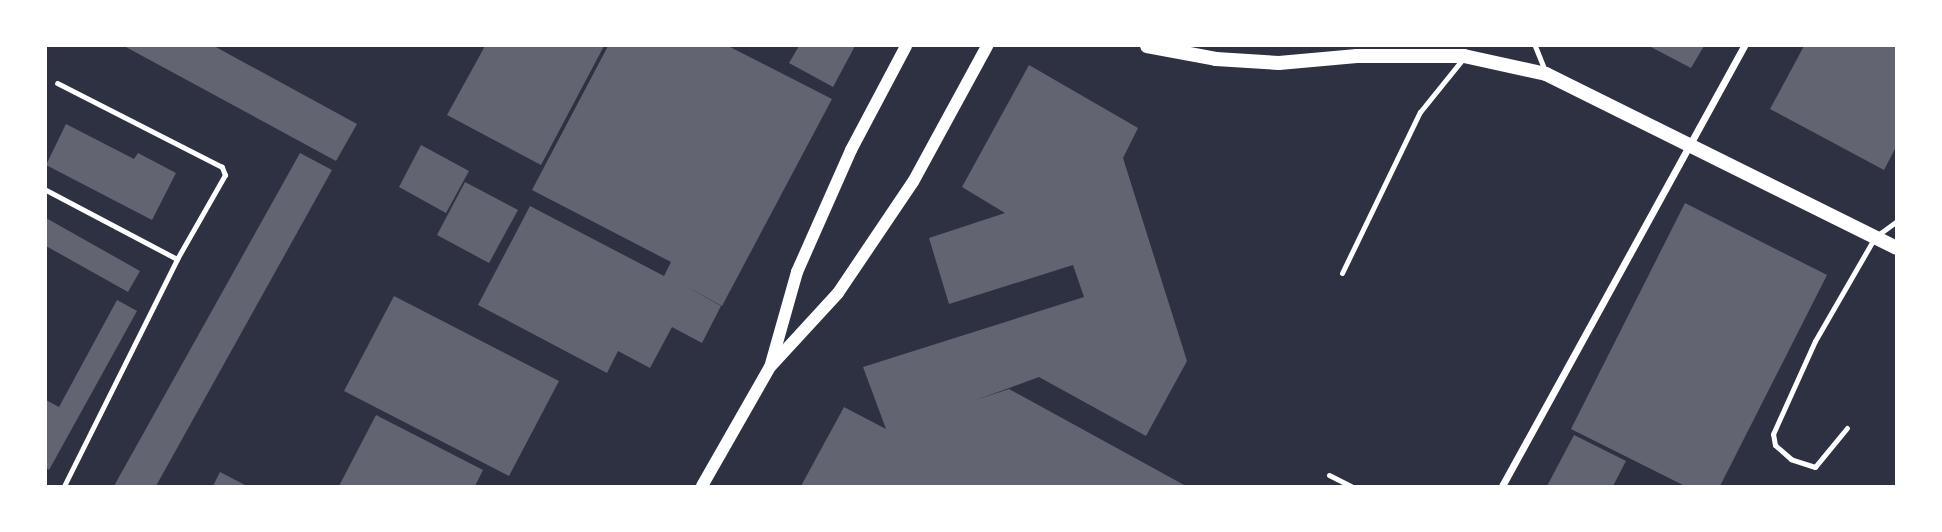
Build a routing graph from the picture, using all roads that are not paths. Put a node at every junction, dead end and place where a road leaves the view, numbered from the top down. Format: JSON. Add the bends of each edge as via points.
{"nodes":[{"id":1,"x":906,"y":46,"type":"edge"},
{"id":2,"x":987,"y":46,"type":"edge"},
{"id":3,"x":1147,"y":46,"type":"edge"},
{"id":4,"x":1535,"y":46,"type":"edge"},
{"id":5,"x":1744,"y":46,"type":"edge"},
{"id":6,"x":1464,"y":56,"type":"junction"},
{"id":7,"x":1546,"y":74,"type":"junction"},
{"id":8,"x":57,"y":83,"type":"dead end"},
{"id":9,"x":1691,"y":144,"type":"junction"},
{"id":10,"x":46,"y":190,"type":"edge"},
{"id":11,"x":1896,"y":222,"type":"edge"},
{"id":12,"x":1875,"y":237,"type":"junction"},
{"id":13,"x":1896,"y":248,"type":"edge"},
{"id":14,"x":177,"y":259,"type":"junction"},
{"id":15,"x":1342,"y":273,"type":"dead end"},
{"id":16,"x":770,"y":367,"type":"junction"},
{"id":17,"x":1847,"y":428,"type":"dead end"},
{"id":18,"x":1329,"y":475,"type":"dead end"},
{"id":19,"x":64,"y":486,"type":"edge"},
{"id":20,"x":702,"y":486,"type":"edge"},
{"id":21,"x":1350,"y":486,"type":"edge"},
{"id":22,"x":1502,"y":486,"type":"edge"}],
"edges":[{"from":1,"to":16,"type":"street","via":[[851,150],[797,272]]},
{"from":2,"to":16,"type":"street","via":[[913,182],[853,271]]},
{"from":3,"to":6,"type":"main road","via":[[1204,57],[1279,63],[1357,56]]},
{"from":4,"to":7,"type":"lane"},
{"from":5,"to":9,"type":"street"},
{"from":6,"to":7,"type":"main road"},
{"from":6,"to":15,"type":"lane","via":[[1420,112]]},
{"from":7,"to":9,"type":"main road"},
{"from":8,"to":14,"type":"lane","via":[[222,167],[225,175]]},
{"from":9,"to":12,"type":"main road"},
{"from":9,"to":22,"type":"street"},
{"from":10,"to":14,"type":"lane"},
{"from":11,"to":12,"type":"lane"},
{"from":12,"to":13,"type":"main road"},
{"from":12,"to":17,"type":"lane","via":[[1815,341],[1773,434],[1775,444],[1791,459],[1815,467]]},
{"from":14,"to":19,"type":"lane"},
{"from":16,"to":20,"type":"street"},
{"from":18,"to":21,"type":"lane"}]}
